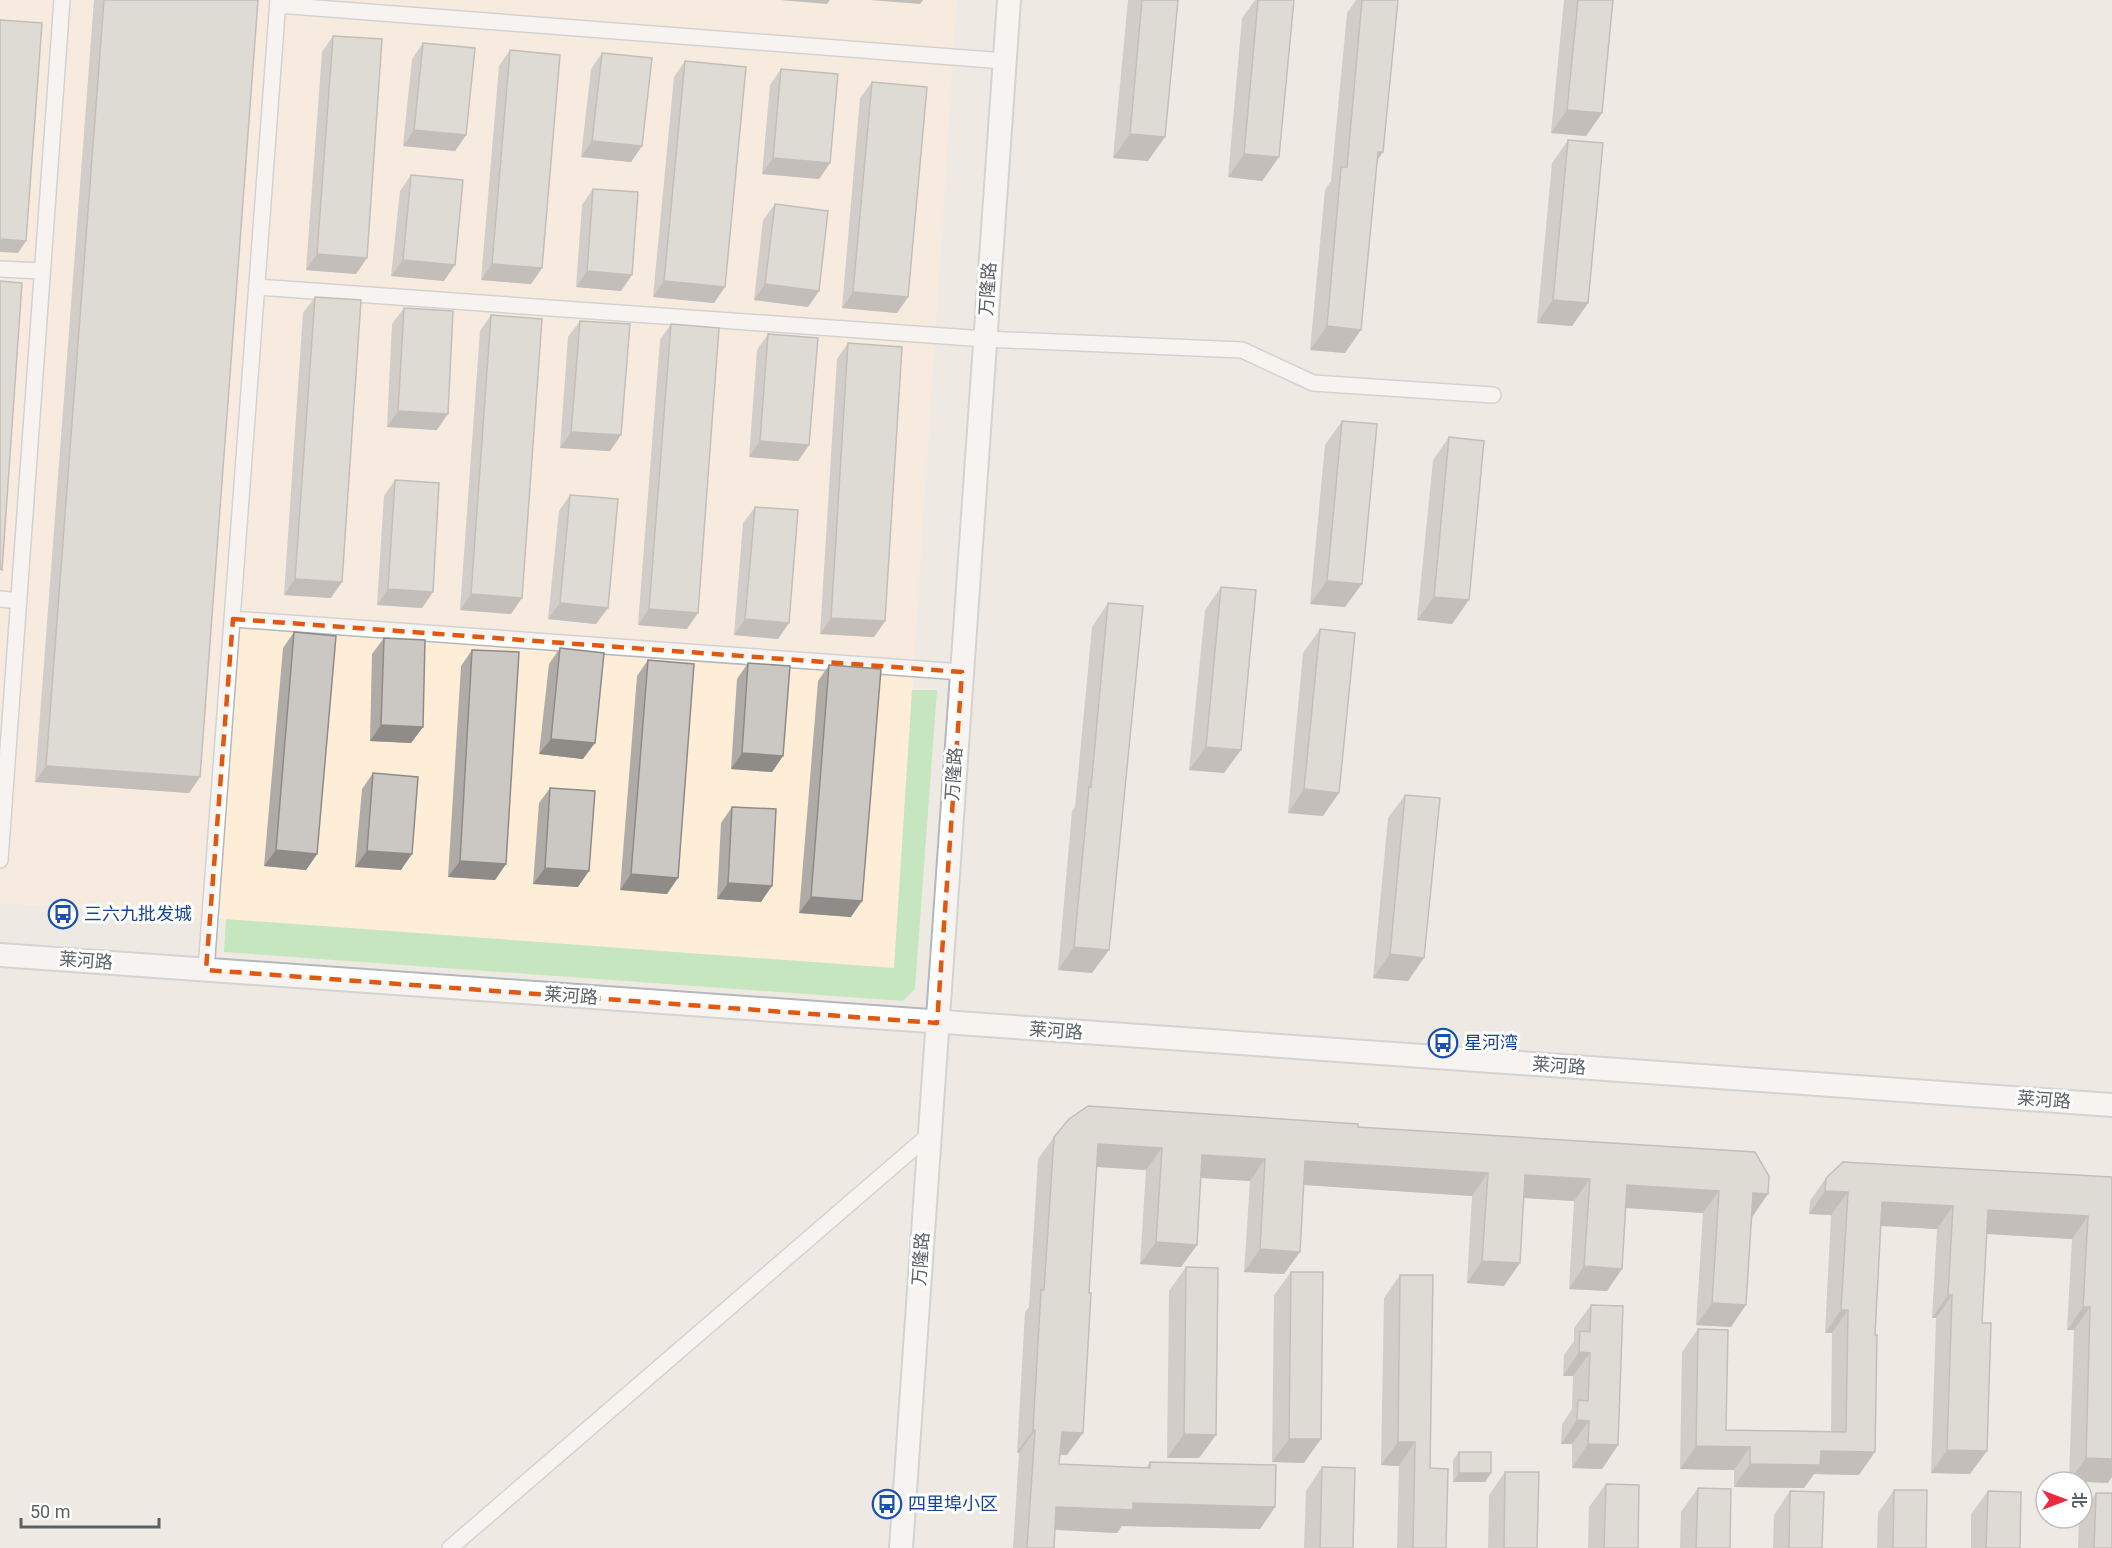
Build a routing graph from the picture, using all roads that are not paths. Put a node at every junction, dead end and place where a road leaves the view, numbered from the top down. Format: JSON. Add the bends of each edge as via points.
{"nodes":[{"id":1,"x":62,"y":0,"type":"edge"},
{"id":2,"x":1009,"y":0,"type":"edge"},
{"id":3,"x":278,"y":3,"type":"edge"},
{"id":4,"x":1005,"y":61,"type":"junction"},
{"id":5,"x":0,"y":268,"type":"edge"},
{"id":6,"x":42,"y":272,"type":"junction"},
{"id":7,"x":257,"y":287,"type":"junction"},
{"id":8,"x":985,"y":339,"type":"junction"},
{"id":9,"x":1493,"y":395,"type":"dead end"},
{"id":10,"x":0,"y":599,"type":"edge"},
{"id":11,"x":19,"y":601,"type":"junction"},
{"id":12,"x":233,"y":619,"type":"junction"},
{"id":13,"x":962,"y":672,"type":"junction"},
{"id":14,"x":0,"y":860,"type":"edge"},
{"id":15,"x":0,"y":955,"type":"edge"},
{"id":16,"x":206,"y":970,"type":"junction"},
{"id":17,"x":937,"y":1023,"type":"junction"},
{"id":18,"x":2112,"y":1105,"type":"edge"},
{"id":19,"x":929,"y":1135,"type":"junction"},
{"id":20,"x":450,"y":1548,"type":"edge"},
{"id":21,"x":901,"y":1548,"type":"edge"}],
"edges":[{"from":1,"to":6,"type":"street"},
{"from":2,"to":4,"type":"street","name":"万隆路"},
{"from":3,"to":4,"type":"street"},
{"from":3,"to":7,"type":"street"},
{"from":4,"to":8,"type":"street","name":"万隆路"},
{"from":5,"to":6,"type":"street"},
{"from":6,"to":11,"type":"street"},
{"from":7,"to":8,"type":"street"},
{"from":7,"to":12,"type":"street"},
{"from":8,"to":9,"type":"street","via":[[1242,350],[1312,383]]},
{"from":8,"to":13,"type":"street","name":"万隆路"},
{"from":10,"to":11,"type":"street"},
{"from":11,"to":14,"type":"street"},
{"from":12,"to":13,"type":"street"},
{"from":12,"to":16,"type":"street"},
{"from":13,"to":17,"type":"street","name":"万隆路"},
{"from":15,"to":16,"type":"street","name":"莱河路"},
{"from":16,"to":17,"type":"street","name":"莱河路"},
{"from":17,"to":18,"type":"street","name":"莱河路"},
{"from":17,"to":19,"type":"street","name":"万隆路"},
{"from":19,"to":20,"type":"street"},
{"from":19,"to":21,"type":"street","name":"万隆路"}]}
